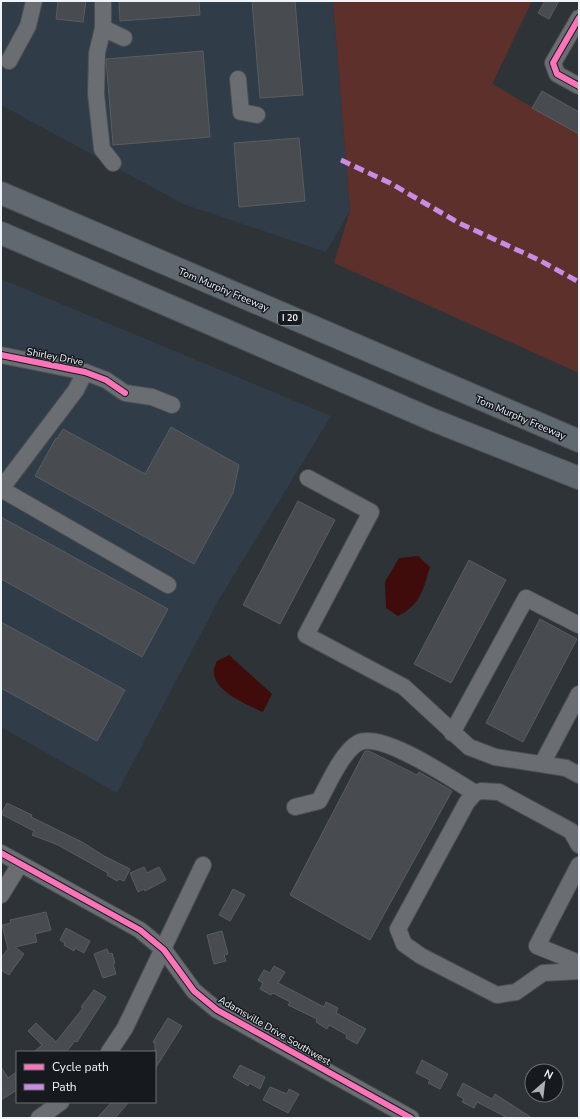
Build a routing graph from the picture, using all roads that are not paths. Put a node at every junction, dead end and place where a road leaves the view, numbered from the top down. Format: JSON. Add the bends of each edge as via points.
{"nodes":[{"id":1,"x":34,"y":1,"type":"edge"},
{"id":2,"x":102,"y":1,"type":"edge"},
{"id":3,"x":579,"y":18,"type":"edge"},
{"id":4,"x":103,"y":28,"type":"junction"},
{"id":5,"x":124,"y":38,"type":"dead end"},
{"id":6,"x":9,"y":61,"type":"dead end"},
{"id":7,"x":238,"y":78,"type":"dead end"},
{"id":8,"x":579,"y":86,"type":"edge"},
{"id":9,"x":257,"y":115,"type":"dead end"},
{"id":10,"x":113,"y":163,"type":"dead end"},
{"id":11,"x":1,"y":193,"type":"edge"},
{"id":12,"x":1,"y":233,"type":"edge"},
{"id":13,"x":1,"y":355,"type":"edge"},
{"id":14,"x":85,"y":372,"type":"junction"},
{"id":15,"x":172,"y":405,"type":"dead end"},
{"id":16,"x":579,"y":441,"type":"edge"},
{"id":17,"x":308,"y":478,"type":"dead end"},
{"id":18,"x":579,"y":478,"type":"edge"},
{"id":19,"x":1,"y":489,"type":"edge"},
{"id":20,"x":168,"y":586,"type":"dead end"},
{"id":21,"x":579,"y":624,"type":"edge"},
{"id":22,"x":579,"y":694,"type":"edge"},
{"id":23,"x":452,"y":733,"type":"junction"},
{"id":24,"x":542,"y":764,"type":"junction"},
{"id":25,"x":579,"y":775,"type":"edge"},
{"id":26,"x":476,"y":793,"type":"junction"},
{"id":27,"x":295,"y":807,"type":"dead end"},
{"id":28,"x":579,"y":845,"type":"edge"},
{"id":29,"x":1,"y":853,"type":"edge"},
{"id":30,"x":20,"y":864,"type":"junction"},
{"id":31,"x":203,"y":865,"type":"dead end"},
{"id":32,"x":579,"y":865,"type":"edge"},
{"id":33,"x":1,"y":895,"type":"edge"},
{"id":34,"x":164,"y":950,"type":"junction"},
{"id":35,"x":579,"y":963,"type":"edge"},
{"id":36,"x":579,"y":971,"type":"edge"},
{"id":37,"x":110,"y":1051,"type":"edge"},
{"id":38,"x":60,"y":1103,"type":"edge"},
{"id":39,"x":39,"y":1118,"type":"edge"},
{"id":40,"x":411,"y":1118,"type":"edge"}],
"edges":[{"from":1,"to":6,"type":"street","via":[[28,26]]},
{"from":2,"to":4,"type":"street"},
{"from":3,"to":8,"type":"street","via":[[553,63],[557,74]]},
{"from":4,"to":5,"type":"street"},
{"from":4,"to":10,"type":"street","via":[[98,53],[96,94],[102,150]]},
{"from":7,"to":9,"type":"street","via":[[241,112]]},
{"from":11,"to":16,"type":"highway","name":"Tom Murphy Freeway","number":"I 20"},
{"from":12,"to":18,"type":"highway","via":[[433,420]]},
{"from":13,"to":14,"type":"street","name":"Shirley Drive"},
{"from":14,"to":15,"type":"street","name":"Shirley Drive","via":[[106,380],[125,393],[152,397]]},
{"from":14,"to":19,"type":"street","via":[[76,390]]},
{"from":17,"to":23,"type":"street","via":[[371,512],[306,635],[404,687]]},
{"from":19,"to":20,"type":"street"},
{"from":21,"to":23,"type":"street","via":[[526,598]]},
{"from":22,"to":24,"type":"street"},
{"from":23,"to":24,"type":"street","via":[[469,747],[495,757]]},
{"from":24,"to":25,"type":"street","via":[[566,768]]},
{"from":26,"to":27,"type":"street","via":[[396,747],[371,741],[360,742],[348,753],[319,801]]},
{"from":26,"to":28,"type":"street","via":[[499,792],[571,831]]},
{"from":26,"to":36,"type":"street","via":[[467,802],[398,929],[404,944],[421,956],[497,995],[516,992],[524,979],[543,973]]},
{"from":29,"to":30,"type":"street","name":"Adamsville Drive Southwest"},
{"from":30,"to":33,"type":"street"},
{"from":30,"to":34,"type":"street","name":"Adamsville Drive Southwest","via":[[140,930]]},
{"from":31,"to":34,"type":"street"},
{"from":32,"to":35,"type":"street","via":[[537,946]]},
{"from":34,"to":37,"type":"street","via":[[125,1028]]},
{"from":34,"to":40,"type":"street","name":"Adamsville Drive Southwest","via":[[194,992],[217,1010]]},
{"from":38,"to":39,"type":"street"}]}
